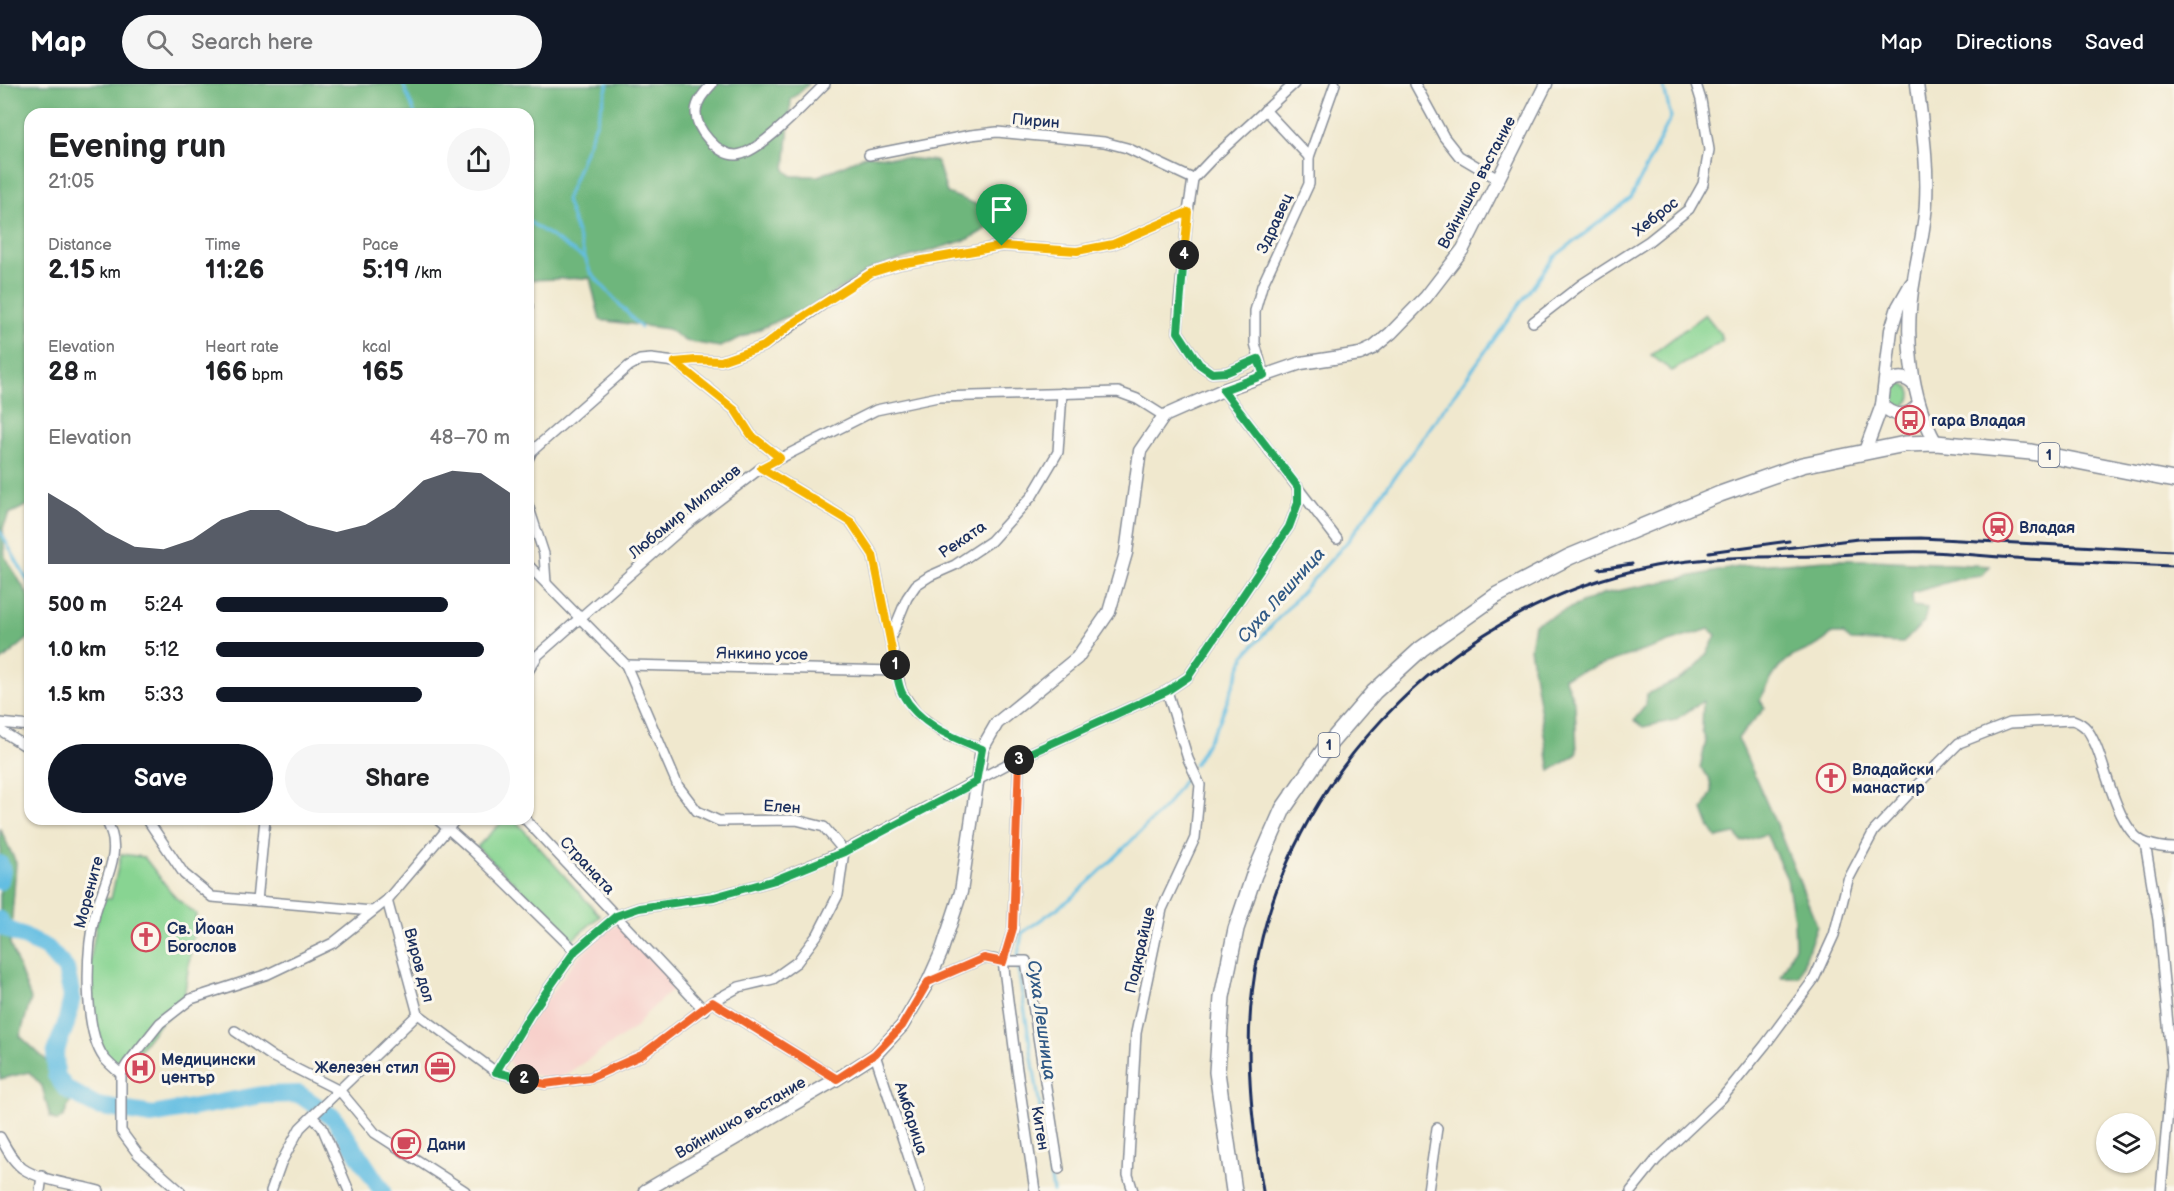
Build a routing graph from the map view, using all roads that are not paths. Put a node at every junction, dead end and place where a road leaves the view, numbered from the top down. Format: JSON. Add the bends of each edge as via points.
{"nodes":[{"id":1,"x":712,"y":84,"type":"edge"},
{"id":2,"x":825,"y":84,"type":"edge"},
{"id":3,"x":1294,"y":84,"type":"edge"},
{"id":4,"x":1335,"y":84,"type":"edge"},
{"id":5,"x":1415,"y":84,"type":"edge"},
{"id":6,"x":1546,"y":84,"type":"edge"},
{"id":7,"x":1696,"y":84,"type":"edge"},
{"id":8,"x":1917,"y":84,"type":"edge"},
{"id":9,"x":1265,"y":110,"type":"junction"},
{"id":10,"x":869,"y":155,"type":"dead end"},
{"id":11,"x":1309,"y":158,"type":"junction"},
{"id":12,"x":1193,"y":179,"type":"junction"},
{"id":13,"x":1498,"y":179,"type":"junction"},
{"id":14,"x":1188,"y":212,"type":"junction"},
{"id":15,"x":1913,"y":280,"type":"junction"},
{"id":16,"x":1533,"y":322,"type":"dead end"},
{"id":17,"x":1258,"y":359,"type":"junction"},
{"id":18,"x":675,"y":362,"type":"junction"},
{"id":19,"x":1264,"y":375,"type":"junction"},
{"id":20,"x":1886,"y":385,"type":"junction"},
{"id":21,"x":1914,"y":385,"type":"junction"},
{"id":22,"x":1223,"y":390,"type":"junction"},
{"id":23,"x":1062,"y":393,"type":"junction"},
{"id":24,"x":1919,"y":404,"type":"junction"},
{"id":25,"x":1882,"y":405,"type":"junction"},
{"id":26,"x":1164,"y":416,"type":"junction"},
{"id":27,"x":1936,"y":443,"type":"junction"},
{"id":28,"x":534,"y":449,"type":"edge"},
{"id":29,"x":1865,"y":451,"type":"junction"},
{"id":30,"x":780,"y":458,"type":"junction"},
{"id":31,"x":761,"y":468,"type":"junction"},
{"id":32,"x":2174,"y":480,"type":"edge"},
{"id":33,"x":1298,"y":487,"type":"junction"},
{"id":34,"x":534,"y":523,"type":"edge"},
{"id":35,"x":1337,"y":539,"type":"dead end"},
{"id":36,"x":534,"y":571,"type":"edge"},
{"id":37,"x":546,"y":583,"type":"junction"},
{"id":38,"x":581,"y":619,"type":"junction"},
{"id":39,"x":890,"y":639,"type":"junction"},
{"id":40,"x":534,"y":661,"type":"edge"},
{"id":41,"x":626,"y":665,"type":"junction"},
{"id":42,"x":896,"y":671,"type":"junction"},
{"id":43,"x":1167,"y":691,"type":"junction"},
{"id":44,"x":0,"y":723,"type":"edge"},
{"id":45,"x":24,"y":725,"type":"edge"},
{"id":46,"x":0,"y":730,"type":"edge"},
{"id":47,"x":24,"y":744,"type":"edge"},
{"id":48,"x":982,"y":749,"type":"junction"},
{"id":49,"x":1019,"y":758,"type":"junction"},
{"id":50,"x":976,"y":782,"type":"junction"},
{"id":51,"x":109,"y":825,"type":"edge"},
{"id":52,"x":151,"y":825,"type":"edge"},
{"id":53,"x":264,"y":825,"type":"edge"},
{"id":54,"x":445,"y":825,"type":"edge"},
{"id":55,"x":451,"y":825,"type":"edge"},
{"id":56,"x":531,"y":825,"type":"edge"},
{"id":57,"x":449,"y":828,"type":"junction"},
{"id":58,"x":2145,"y":843,"type":"junction"},
{"id":59,"x":2174,"y":848,"type":"edge"},
{"id":60,"x":844,"y":852,"type":"junction"},
{"id":61,"x":387,"y":900,"type":"junction"},
{"id":62,"x":257,"y":901,"type":"junction"},
{"id":63,"x":372,"y":911,"type":"junction"},
{"id":64,"x":616,"y":916,"type":"junction"},
{"id":65,"x":575,"y":951,"type":"junction"},
{"id":66,"x":1003,"y":962,"type":"junction"},
{"id":67,"x":928,"y":982,"type":"junction"},
{"id":68,"x":712,"y":1002,"type":"junction"},
{"id":69,"x":704,"y":1010,"type":"junction"},
{"id":70,"x":418,"y":1014,"type":"junction"},
{"id":71,"x":235,"y":1031,"type":"dead end"},
{"id":72,"x":875,"y":1054,"type":"junction"},
{"id":73,"x":496,"y":1072,"type":"junction"},
{"id":74,"x":121,"y":1074,"type":"junction"},
{"id":75,"x":837,"y":1079,"type":"junction"},
{"id":76,"x":340,"y":1091,"type":"junction"},
{"id":77,"x":312,"y":1117,"type":"junction"},
{"id":78,"x":1437,"y":1128,"type":"dead end"},
{"id":79,"x":0,"y":1137,"type":"edge"},
{"id":80,"x":1059,"y":1168,"type":"dead end"},
{"id":81,"x":42,"y":1176,"type":"junction"},
{"id":82,"x":40,"y":1191,"type":"edge"},
{"id":83,"x":99,"y":1191,"type":"edge"},
{"id":84,"x":180,"y":1191,"type":"edge"},
{"id":85,"x":271,"y":1191,"type":"edge"},
{"id":86,"x":349,"y":1191,"type":"edge"},
{"id":87,"x":465,"y":1191,"type":"edge"},
{"id":88,"x":645,"y":1191,"type":"edge"},
{"id":89,"x":920,"y":1191,"type":"edge"},
{"id":90,"x":1035,"y":1191,"type":"edge"},
{"id":91,"x":1132,"y":1191,"type":"edge"},
{"id":92,"x":1233,"y":1191,"type":"edge"},
{"id":93,"x":1428,"y":1191,"type":"edge"},
{"id":94,"x":1631,"y":1191,"type":"edge"},
{"id":95,"x":2162,"y":1191,"type":"edge"}],
"edges":[{"from":1,"to":2,"type":"street","via":[[696,111],[699,128],[717,148],[737,155],[763,144]]},
{"from":3,"to":9,"type":"street"},
{"from":4,"to":11,"type":"street","name":"Здравец"},
{"from":5,"to":13,"type":"street","via":[[1459,156]]},
{"from":6,"to":13,"type":"street","name":"Войнишко въстание"},
{"from":7,"to":16,"type":"street","name":"Хеброс","via":[[1709,150],[1703,184],[1689,209]]},
{"from":8,"to":15,"type":"street","via":[[1926,154],[1926,203]]},
{"from":9,"to":11,"type":"street"},
{"from":9,"to":12,"type":"street"},
{"from":10,"to":12,"type":"street","name":"Пирин","via":[[997,132],[1104,142],[1127,148]]},
{"from":11,"to":17,"type":"street","name":"Здравец","via":[[1309,184],[1262,286],[1255,311]]},
{"from":12,"to":14,"type":"street"},
{"from":13,"to":19,"type":"street","name":"Войнишко въстание","via":[[1462,249],[1426,297],[1383,341],[1360,354],[1301,363]]},
{"from":14,"to":17,"type":"street","via":[[1178,332],[1199,364],[1212,373],[1227,372]]},
{"from":14,"to":18,"type":"street","via":[[1113,244],[1077,251],[1002,246],[900,264],[871,273],[847,287],[764,346],[721,361]]},
{"from":15,"to":20,"type":"street","via":[[1891,330]]},
{"from":15,"to":21,"type":"street","via":[[1909,326]]},
{"from":17,"to":19,"type":"street","name":"Здравец"},
{"from":18,"to":28,"type":"street","via":[[651,358],[629,366]]},
{"from":18,"to":30,"type":"street","via":[[735,410],[751,435]]},
{"from":19,"to":22,"type":"street","name":"Войнишко въстание"},
{"from":20,"to":21,"type":"street","via":[[1900,378]]},
{"from":20,"to":25,"type":"street"},
{"from":21,"to":24,"type":"street"},
{"from":22,"to":26,"type":"street","name":"Войнишко въстание"},
{"from":22,"to":33,"type":"street"},
{"from":23,"to":26,"type":"street","name":"Любомир Миланов","via":[[1118,392]]},
{"from":23,"to":30,"type":"street","name":"Любомир Миланов","via":[[938,397],[876,410]]},
{"from":23,"to":39,"type":"street","name":"Реката","via":[[1058,452],[1032,496],[991,541],[916,585]]},
{"from":24,"to":25,"type":"street","via":[[1901,415]]},
{"from":24,"to":27,"type":"street"},
{"from":25,"to":29,"type":"street"},
{"from":26,"to":48,"type":"street","name":"Войнишко въстание","via":[[1140,451],[1126,553],[1109,612],[1077,658],[997,723]]},
{"from":27,"to":29,"type":"highway","number":"1"},
{"from":27,"to":32,"type":"highway","number":"1","via":[[2031,452]]},
{"from":29,"to":92,"type":"highway","number":"1","via":[[1802,465],[1720,494],[1569,557],[1497,595],[1421,649],[1374,692],[1324,750],[1283,809],[1236,928],[1222,997],[1217,1072]]},
{"from":30,"to":31,"type":"street","name":"Любомир Миланов"},
{"from":31,"to":38,"type":"street","name":"Любомир Миланов","via":[[686,525]]},
{"from":31,"to":39,"type":"street","via":[[851,522],[873,555]]},
{"from":33,"to":35,"type":"street"},
{"from":33,"to":43,"type":"street","via":[[1298,503],[1289,527],[1188,677]]},
{"from":34,"to":37,"type":"street","via":[[544,554]]},
{"from":36,"to":37,"type":"street","name":"Елен"},
{"from":37,"to":38,"type":"street","name":"Елен"},
{"from":38,"to":40,"type":"street","name":"Любомир Миланов"},
{"from":38,"to":41,"type":"street","name":"Елен"},
{"from":39,"to":42,"type":"street"},
{"from":41,"to":42,"type":"street","name":"Янкино усое"},
{"from":41,"to":60,"type":"street","name":"Елен","via":[[678,786],[697,810],[719,821],[796,820],[824,827]]},
{"from":42,"to":48,"type":"street","via":[[901,691],[916,713],[946,735]]},
{"from":43,"to":49,"type":"street"},
{"from":43,"to":91,"type":"street","name":"Подкрайще","via":[[1200,785],[1195,838],[1162,909],[1136,1033],[1128,1175]]},
{"from":44,"to":45,"type":"street"},
{"from":46,"to":47,"type":"street"},
{"from":48,"to":50,"type":"street","name":"Войнишко въстание"},
{"from":49,"to":50,"type":"street"},
{"from":49,"to":66,"type":"street","name":"Китен","via":[[1013,928]]},
{"from":50,"to":60,"type":"street"},
{"from":50,"to":67,"type":"street","name":"Войнишко въстание","via":[[961,892],[942,953]]},
{"from":51,"to":74,"type":"street","name":"Морените","via":[[115,850],[95,914],[87,979],[94,1038],[104,1058]]},
{"from":52,"to":62,"type":"street","via":[[184,874],[212,897]]},
{"from":53,"to":62,"type":"street"},
{"from":54,"to":57,"type":"street"},
{"from":55,"to":57,"type":"street"},
{"from":56,"to":64,"type":"street","name":"Страната"},
{"from":57,"to":61,"type":"street"},
{"from":57,"to":65,"type":"street"},
{"from":58,"to":59,"type":"street"},
{"from":58,"to":94,"type":"street","via":[[2130,831],[2118,811],[2105,767],[2082,723],[2010,723],[1959,743],[1874,831],[1848,880],[1834,935],[1814,979],[1765,1046],[1722,1098],[1656,1160]]},
{"from":58,"to":95,"type":"street","via":[[2158,920],[2172,1066]]},
{"from":60,"to":64,"type":"street","via":[[775,880],[714,897],[639,908]]},
{"from":60,"to":68,"type":"street","via":[[838,895],[818,934],[797,962],[773,979],[739,987]]},
{"from":61,"to":63,"type":"street"},
{"from":61,"to":70,"type":"street","name":"Виров дол"},
{"from":62,"to":63,"type":"street"},
{"from":63,"to":74,"type":"street","via":[[333,944],[268,974],[191,999],[160,1023]]},
{"from":64,"to":65,"type":"street"},
{"from":64,"to":69,"type":"street","name":"Страната"},
{"from":65,"to":73,"type":"street"},
{"from":66,"to":67,"type":"street","via":[[984,958]]},
{"from":66,"to":80,"type":"street","via":[[1026,961]]},
{"from":66,"to":90,"type":"street","name":"Китен"},
{"from":67,"to":72,"type":"street","name":"Войнишко въстание","via":[[902,1026]]},
{"from":68,"to":69,"type":"street"},
{"from":68,"to":75,"type":"street"},
{"from":69,"to":73,"type":"street","via":[[642,1055],[590,1078],[545,1084]]},
{"from":70,"to":73,"type":"street","name":"Виров дол"},
{"from":70,"to":76,"type":"street"},
{"from":71,"to":76,"type":"street","via":[[273,1058]]},
{"from":72,"to":75,"type":"street","name":"Войнишко въстание"},
{"from":72,"to":89,"type":"street","name":"Амбарица"},
{"from":74,"to":84,"type":"street","via":[[120,1131],[138,1155]]},
{"from":75,"to":88,"type":"street","name":"Войнишко въстание"},
{"from":76,"to":77,"type":"street"},
{"from":76,"to":87,"type":"street","via":[[375,1133]]},
{"from":77,"to":85,"type":"street","via":[[300,1128],[280,1163]]},
{"from":77,"to":86,"type":"street","via":[[322,1127]]},
{"from":78,"to":93,"type":"street"},
{"from":79,"to":81,"type":"street","via":[[22,1168]]},
{"from":81,"to":82,"type":"street"},
{"from":81,"to":83,"type":"street"}]}
